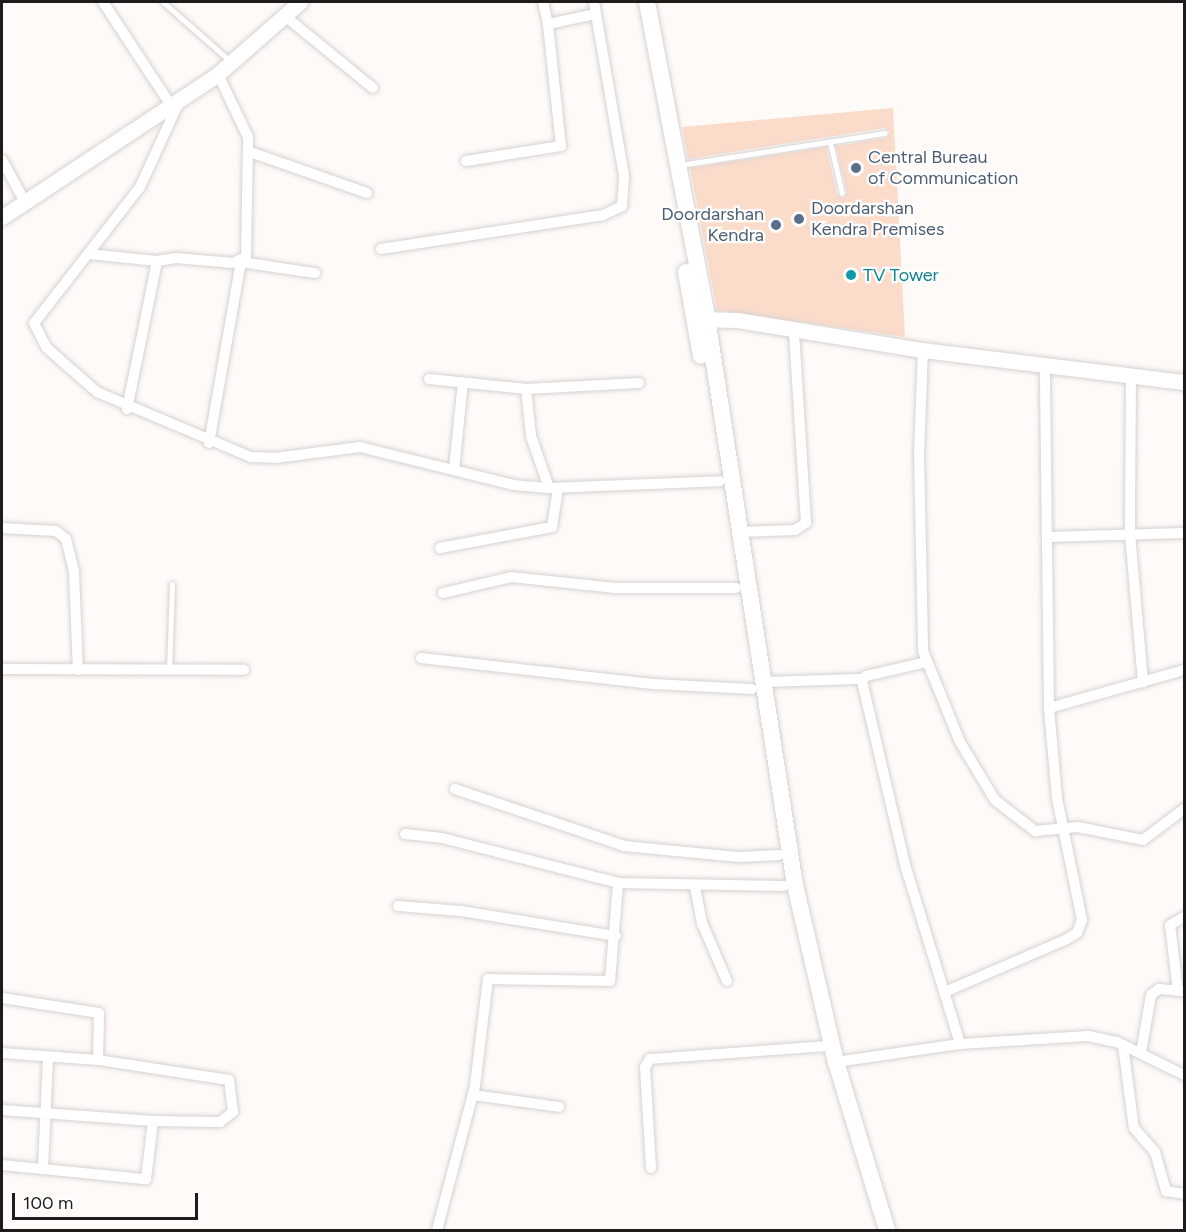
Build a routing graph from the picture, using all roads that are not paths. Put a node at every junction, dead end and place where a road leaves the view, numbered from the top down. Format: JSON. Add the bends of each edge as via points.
{"nodes":[{"id":1,"x":104,"y":2,"type":"edge"},
{"id":2,"x":163,"y":2,"type":"edge"},
{"id":3,"x":300,"y":2,"type":"edge"},
{"id":4,"x":543,"y":2,"type":"edge"},
{"id":5,"x":594,"y":2,"type":"edge"},
{"id":6,"x":637,"y":2,"type":"edge"},
{"id":7,"x":647,"y":2,"type":"edge"},
{"id":8,"x":595,"y":14,"type":"junction"},
{"id":9,"x":286,"y":17,"type":"junction"},
{"id":10,"x":548,"y":24,"type":"junction"},
{"id":11,"x":232,"y":63,"type":"junction"},
{"id":12,"x":218,"y":74,"type":"junction"},
{"id":13,"x":373,"y":88,"type":"dead end"},
{"id":14,"x":175,"y":105,"type":"junction"},
{"id":15,"x":885,"y":133,"type":"dead end"},
{"id":16,"x":830,"y":142,"type":"junction"},
{"id":17,"x":250,"y":152,"type":"junction"},
{"id":18,"x":2,"y":160,"type":"edge"},
{"id":19,"x":466,"y":160,"type":"dead end"},
{"id":20,"x":676,"y":166,"type":"junction"},
{"id":21,"x":842,"y":192,"type":"dead end"},
{"id":22,"x":367,"y":193,"type":"dead end"},
{"id":23,"x":25,"y":202,"type":"junction"},
{"id":24,"x":2,"y":217,"type":"edge"},
{"id":25,"x":381,"y":249,"type":"dead end"},
{"id":26,"x":89,"y":254,"type":"junction"},
{"id":27,"x":157,"y":261,"type":"junction"},
{"id":28,"x":241,"y":262,"type":"junction"},
{"id":29,"x":315,"y":273,"type":"dead end"},
{"id":30,"x":701,"y":319,"type":"junction"},
{"id":31,"x":794,"y":330,"type":"junction"},
{"id":32,"x":923,"y":351,"type":"junction"},
{"id":33,"x":1046,"y":363,"type":"junction"},
{"id":34,"x":1131,"y":375,"type":"junction"},
{"id":35,"x":429,"y":379,"type":"dead end"},
{"id":36,"x":463,"y":382,"type":"junction"},
{"id":37,"x":1185,"y":382,"type":"edge"},
{"id":38,"x":639,"y":383,"type":"dead end"},
{"id":39,"x":526,"y":389,"type":"junction"},
{"id":40,"x":127,"y":409,"type":"junction"},
{"id":41,"x":209,"y":443,"type":"junction"},
{"id":42,"x":454,"y":469,"type":"junction"},
{"id":43,"x":720,"y":481,"type":"junction"},
{"id":44,"x":553,"y":488,"type":"junction"},
{"id":45,"x":2,"y":528,"type":"edge"},
{"id":46,"x":739,"y":532,"type":"junction"},
{"id":47,"x":1185,"y":533,"type":"edge"},
{"id":48,"x":1130,"y":534,"type":"junction"},
{"id":49,"x":1048,"y":537,"type":"junction"},
{"id":50,"x":440,"y":548,"type":"dead end"},
{"id":51,"x":172,"y":584,"type":"dead end"},
{"id":52,"x":736,"y":588,"type":"junction"},
{"id":53,"x":443,"y":593,"type":"dead end"},
{"id":54,"x":421,"y":658,"type":"dead end"},
{"id":55,"x":926,"y":662,"type":"junction"},
{"id":56,"x":2,"y":669,"type":"edge"},
{"id":57,"x":78,"y":669,"type":"junction"},
{"id":58,"x":169,"y":669,"type":"junction"},
{"id":59,"x":244,"y":670,"type":"dead end"},
{"id":60,"x":1185,"y":670,"type":"edge"},
{"id":61,"x":862,"y":679,"type":"junction"},
{"id":62,"x":1143,"y":682,"type":"junction"},
{"id":63,"x":757,"y":686,"type":"junction"},
{"id":64,"x":1049,"y":708,"type":"junction"},
{"id":65,"x":455,"y":789,"type":"dead end"},
{"id":66,"x":1185,"y":809,"type":"edge"},
{"id":67,"x":1063,"y":827,"type":"junction"},
{"id":68,"x":405,"y":834,"type":"dead end"},
{"id":69,"x":779,"y":855,"type":"junction"},
{"id":70,"x":618,"y":883,"type":"junction"},
{"id":71,"x":784,"y":886,"type":"junction"},
{"id":72,"x":695,"y":887,"type":"junction"},
{"id":73,"x":398,"y":906,"type":"dead end"},
{"id":74,"x":1185,"y":917,"type":"edge"},
{"id":75,"x":616,"y":936,"type":"junction"},
{"id":76,"x":727,"y":981,"type":"dead end"},
{"id":77,"x":947,"y":991,"type":"junction"},
{"id":78,"x":1181,"y":991,"type":"edge"},
{"id":79,"x":2,"y":998,"type":"edge"},
{"id":80,"x":960,"y":1044,"type":"junction"},
{"id":81,"x":1123,"y":1045,"type":"junction"},
{"id":82,"x":826,"y":1046,"type":"junction"},
{"id":83,"x":2,"y":1053,"type":"edge"},
{"id":84,"x":1141,"y":1053,"type":"junction"},
{"id":85,"x":48,"y":1057,"type":"junction"},
{"id":86,"x":98,"y":1060,"type":"junction"},
{"id":87,"x":836,"y":1062,"type":"junction"},
{"id":88,"x":1185,"y":1075,"type":"edge"},
{"id":89,"x":473,"y":1095,"type":"junction"},
{"id":90,"x":559,"y":1107,"type":"dead end"},
{"id":91,"x":2,"y":1110,"type":"edge"},
{"id":92,"x":47,"y":1112,"type":"junction"},
{"id":93,"x":153,"y":1121,"type":"junction"},
{"id":94,"x":2,"y":1165,"type":"edge"},
{"id":95,"x":43,"y":1168,"type":"junction"},
{"id":96,"x":651,"y":1168,"type":"dead end"},
{"id":97,"x":1185,"y":1194,"type":"edge"},
{"id":98,"x":437,"y":1230,"type":"edge"},
{"id":99,"x":887,"y":1230,"type":"edge"}],
"edges":[{"from":1,"to":14,"type":"street"},
{"from":2,"to":11,"type":"lane"},
{"from":3,"to":9,"type":"street"},
{"from":4,"to":10,"type":"street"},
{"from":5,"to":8,"type":"street"},
{"from":6,"to":30,"type":"main road"},
{"from":7,"to":20,"type":"main road"},
{"from":8,"to":10,"type":"street"},
{"from":8,"to":25,"type":"street","via":[[624,176],[622,206],[603,215]]},
{"from":9,"to":11,"type":"street"},
{"from":9,"to":13,"type":"street"},
{"from":10,"to":19,"type":"street","via":[[561,146]]},
{"from":11,"to":12,"type":"street"},
{"from":12,"to":14,"type":"street"},
{"from":12,"to":17,"type":"street","via":[[240,112]]},
{"from":14,"to":23,"type":"street"},
{"from":14,"to":26,"type":"street","via":[[140,187]]},
{"from":15,"to":16,"type":"lane"},
{"from":16,"to":20,"type":"lane"},
{"from":16,"to":21,"type":"lane"},
{"from":17,"to":22,"type":"street"},
{"from":17,"to":28,"type":"street","via":[[248,250]]},
{"from":18,"to":23,"type":"street"},
{"from":20,"to":30,"type":"main road"},
{"from":23,"to":24,"type":"street"},
{"from":26,"to":27,"type":"street"},
{"from":26,"to":40,"type":"street","via":[[38,314],[35,332],[97,392]]},
{"from":27,"to":28,"type":"street"},
{"from":27,"to":40,"type":"street"},
{"from":28,"to":29,"type":"street"},
{"from":28,"to":41,"type":"street"},
{"from":30,"to":31,"type":"street"},
{"from":30,"to":43,"type":"main road"},
{"from":30,"to":46,"type":"main road"},
{"from":31,"to":32,"type":"street"},
{"from":31,"to":46,"type":"street","via":[[806,523],[795,530]]},
{"from":32,"to":33,"type":"street"},
{"from":32,"to":55,"type":"street","via":[[919,454]]},
{"from":33,"to":34,"type":"street"},
{"from":33,"to":49,"type":"street"},
{"from":34,"to":37,"type":"street"},
{"from":34,"to":48,"type":"street"},
{"from":35,"to":36,"type":"street"},
{"from":36,"to":39,"type":"street"},
{"from":36,"to":42,"type":"street"},
{"from":38,"to":39,"type":"street"},
{"from":39,"to":44,"type":"street","via":[[531,436]]},
{"from":40,"to":41,"type":"street"},
{"from":41,"to":42,"type":"street","via":[[264,458],[360,447]]},
{"from":42,"to":44,"type":"street","via":[[513,485]]},
{"from":43,"to":44,"type":"street"},
{"from":43,"to":52,"type":"main road"},
{"from":44,"to":50,"type":"street","via":[[552,527]]},
{"from":45,"to":57,"type":"street","via":[[56,531],[66,539],[74,572]]},
{"from":46,"to":63,"type":"main road"},
{"from":47,"to":48,"type":"street"},
{"from":48,"to":49,"type":"street"},
{"from":48,"to":62,"type":"street"},
{"from":49,"to":64,"type":"street"},
{"from":51,"to":58,"type":"lane"},
{"from":52,"to":53,"type":"street","via":[[615,588],[511,577]]},
{"from":52,"to":63,"type":"main road"},
{"from":54,"to":63,"type":"street","via":[[653,684]]},
{"from":55,"to":61,"type":"street"},
{"from":55,"to":67,"type":"street","via":[[960,742],[995,800],[1032,830]]},
{"from":56,"to":57,"type":"street"},
{"from":57,"to":58,"type":"street"},
{"from":58,"to":59,"type":"street"},
{"from":60,"to":62,"type":"street"},
{"from":61,"to":63,"type":"street"},
{"from":61,"to":77,"type":"street","via":[[906,868]]},
{"from":62,"to":64,"type":"street"},
{"from":63,"to":69,"type":"main road"},
{"from":63,"to":87,"type":"main road","via":[[803,925],[836,1044]]},
{"from":64,"to":67,"type":"street"},
{"from":65,"to":69,"type":"street","via":[[624,846],[739,856]]},
{"from":66,"to":67,"type":"street","via":[[1143,840]]},
{"from":67,"to":77,"type":"street","via":[[1082,911],[1081,928],[1067,939]]},
{"from":68,"to":70,"type":"street","via":[[442,838]]},
{"from":69,"to":71,"type":"main road"},
{"from":70,"to":72,"type":"street"},
{"from":70,"to":75,"type":"street"},
{"from":71,"to":72,"type":"street"},
{"from":71,"to":82,"type":"main road"},
{"from":72,"to":76,"type":"street","via":[[702,923]]},
{"from":73,"to":75,"type":"street"},
{"from":74,"to":78,"type":"street","via":[[1170,926]]},
{"from":75,"to":89,"type":"street","via":[[614,967],[606,983],[499,975],[488,979]]},
{"from":77,"to":80,"type":"street"},
{"from":78,"to":84,"type":"street","via":[[1159,989],[1151,994]]},
{"from":79,"to":86,"type":"street","via":[[99,1013]]},
{"from":80,"to":81,"type":"street","via":[[1088,1036]]},
{"from":80,"to":87,"type":"street"},
{"from":81,"to":84,"type":"street"},
{"from":81,"to":97,"type":"street","via":[[1134,1128],[1155,1152],[1166,1191]]},
{"from":82,"to":87,"type":"main road"},
{"from":82,"to":96,"type":"street","via":[[650,1059],[645,1067]]},
{"from":83,"to":85,"type":"street"},
{"from":84,"to":88,"type":"street"},
{"from":85,"to":86,"type":"street"},
{"from":85,"to":92,"type":"street"},
{"from":86,"to":93,"type":"street","via":[[229,1080],[233,1112],[220,1122]]},
{"from":87,"to":99,"type":"main road"},
{"from":89,"to":90,"type":"street"},
{"from":89,"to":98,"type":"street"},
{"from":91,"to":92,"type":"street"},
{"from":92,"to":93,"type":"street"},
{"from":92,"to":95,"type":"street"},
{"from":93,"to":95,"type":"street","via":[[146,1179]]},
{"from":94,"to":95,"type":"street"}]}
